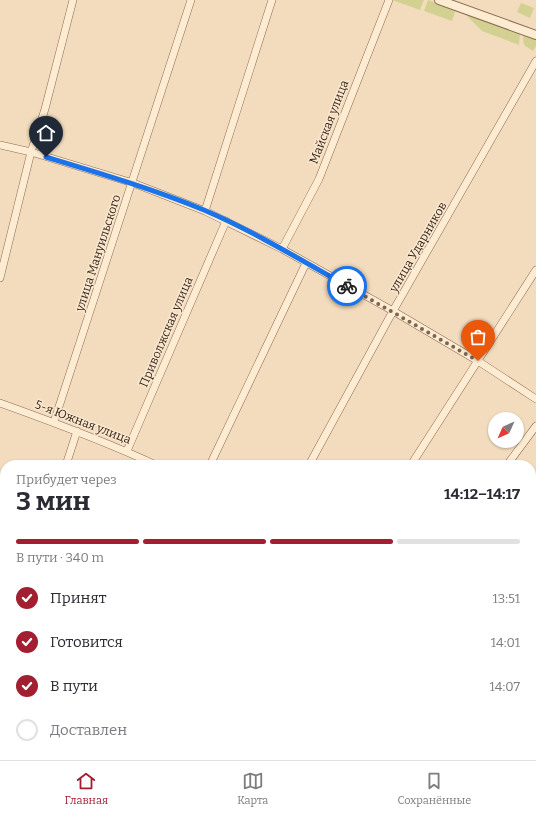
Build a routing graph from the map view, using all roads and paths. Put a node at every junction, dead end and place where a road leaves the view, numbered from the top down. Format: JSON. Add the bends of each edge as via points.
{"nodes":[{"id":1,"x":73,"y":0,"type":"edge"},
{"id":2,"x":191,"y":0,"type":"edge"},
{"id":3,"x":272,"y":0,"type":"edge"},
{"id":4,"x":389,"y":0,"type":"edge"},
{"id":5,"x":439,"y":0,"type":"edge"},
{"id":6,"x":455,"y":0,"type":"edge"},
{"id":7,"x":534,"y":30,"type":"edge"},
{"id":8,"x":536,"y":62,"type":"edge"},
{"id":9,"x":0,"y":145,"type":"edge"},
{"id":10,"x":31,"y":152,"type":"junction"},
{"id":11,"x":133,"y":183,"type":"junction"},
{"id":12,"x":205,"y":211,"type":"junction"},
{"id":13,"x":226,"y":221,"type":"junction"},
{"id":14,"x":282,"y":249,"type":"junction"},
{"id":15,"x":306,"y":263,"type":"junction"},
{"id":16,"x":536,"y":270,"type":"edge"},
{"id":17,"x":0,"y":278,"type":"edge"},
{"id":18,"x":393,"y":311,"type":"junction"},
{"id":19,"x":478,"y":361,"type":"junction"},
{"id":20,"x":536,"y":399,"type":"edge"},
{"id":21,"x":0,"y":403,"type":"edge"},
{"id":22,"x":54,"y":422,"type":"junction"},
{"id":23,"x":536,"y":426,"type":"edge"},
{"id":24,"x":77,"y":431,"type":"junction"},
{"id":25,"x":127,"y":452,"type":"junction"},
{"id":26,"x":68,"y":460,"type":"edge"},
{"id":27,"x":145,"y":460,"type":"edge"},
{"id":28,"x":212,"y":460,"type":"edge"},
{"id":29,"x":312,"y":460,"type":"edge"},
{"id":30,"x":414,"y":460,"type":"edge"},
{"id":31,"x":511,"y":460,"type":"edge"}],
"edges":[{"from":1,"to":10,"type":"street","via":[[45,109]]},
{"from":2,"to":11,"type":"street","name":"улица Мануильского"},
{"from":3,"to":12,"type":"street"},
{"from":4,"to":14,"type":"street","name":"Майская улица","via":[[319,179]]},
{"from":5,"to":7,"type":"street"},
{"from":6,"to":7,"type":"street"},
{"from":8,"to":18,"type":"street","name":"улица Ударников"},
{"from":9,"to":10,"type":"street"},
{"from":10,"to":11,"type":"street"},
{"from":10,"to":17,"type":"street"},
{"from":11,"to":12,"type":"street"},
{"from":11,"to":22,"type":"street","name":"улица Мануильского"},
{"from":12,"to":13,"type":"street"},
{"from":13,"to":14,"type":"street"},
{"from":13,"to":25,"type":"street","name":"Приволжская улица"},
{"from":14,"to":15,"type":"street"},
{"from":15,"to":18,"type":"street"},
{"from":15,"to":28,"type":"street"},
{"from":16,"to":19,"type":"street"},
{"from":18,"to":19,"type":"street"},
{"from":18,"to":29,"type":"street","name":"улица Ударников"},
{"from":19,"to":20,"type":"street"},
{"from":19,"to":30,"type":"street"},
{"from":21,"to":22,"type":"street","name":"5-я Южная улица"},
{"from":22,"to":24,"type":"street","name":"5-я Южная улица"},
{"from":23,"to":31,"type":"street"},
{"from":24,"to":25,"type":"street","name":"5-я Южная улица"},
{"from":24,"to":26,"type":"street"},
{"from":25,"to":27,"type":"street","name":"5-я Южная улица"}]}
